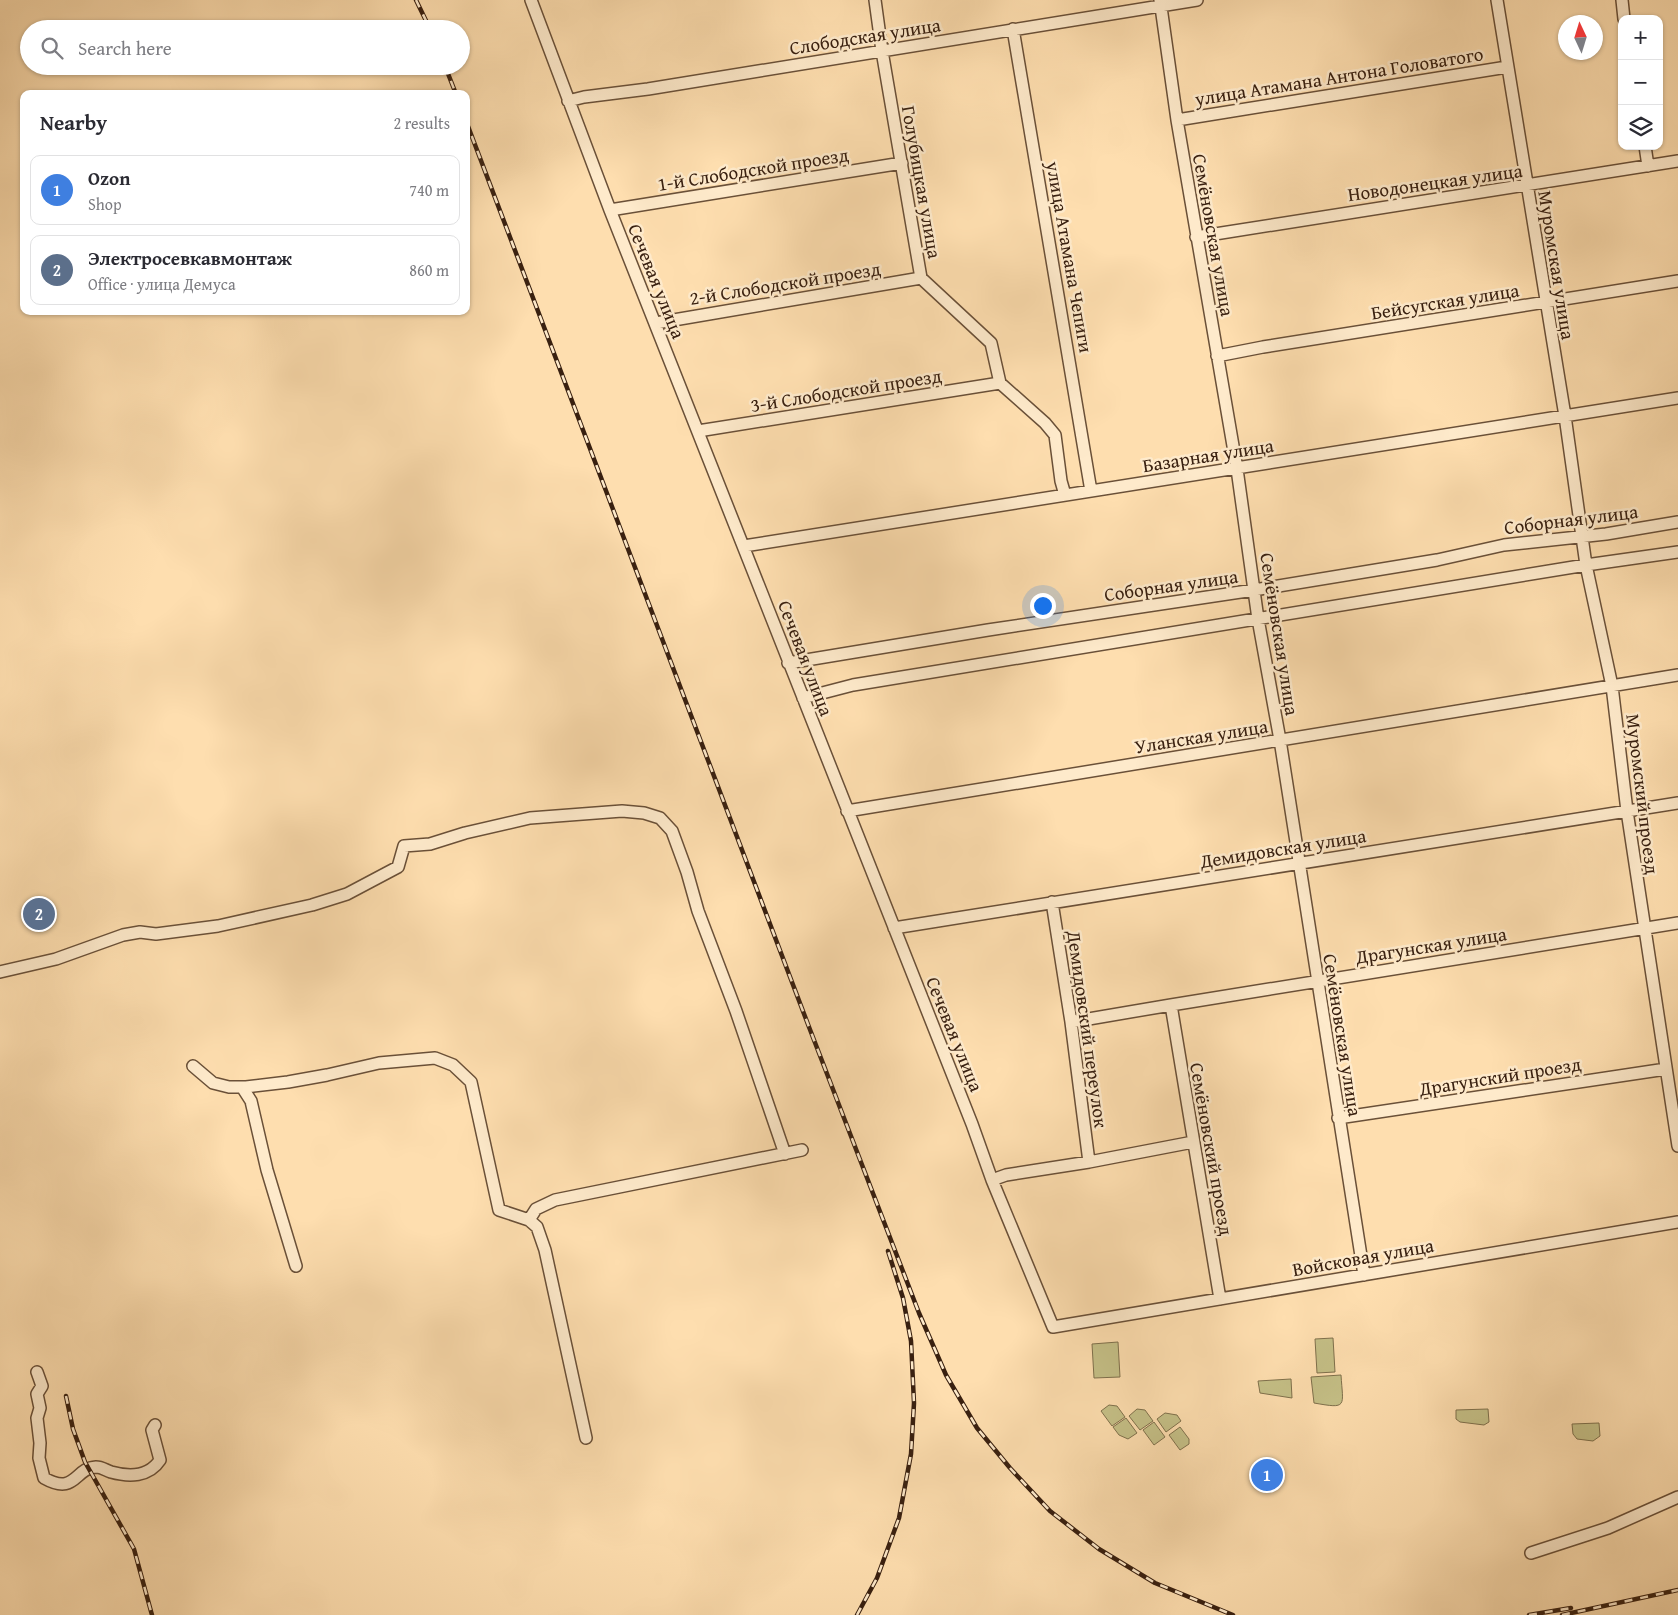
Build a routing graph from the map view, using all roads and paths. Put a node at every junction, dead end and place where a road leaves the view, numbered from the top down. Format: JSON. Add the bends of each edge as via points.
{"nodes":[{"id":1,"x":530,"y":0,"type":"edge"},
{"id":2,"x":875,"y":0,"type":"edge"},
{"id":3,"x":1197,"y":0,"type":"edge"},
{"id":4,"x":1497,"y":0,"type":"edge"},
{"id":5,"x":1622,"y":0,"type":"edge"},
{"id":6,"x":1161,"y":3,"type":"edge"},
{"id":7,"x":1624,"y":15,"type":"edge"},
{"id":8,"x":1014,"y":29,"type":"junction"},
{"id":9,"x":882,"y":51,"type":"junction"},
{"id":10,"x":1507,"y":67,"type":"junction"},
{"id":11,"x":568,"y":101,"type":"junction"},
{"id":12,"x":1177,"y":120,"type":"junction"},
{"id":13,"x":1645,"y":150,"type":"edge"},
{"id":14,"x":1678,"y":161,"type":"edge"},
{"id":15,"x":902,"y":163,"type":"junction"},
{"id":16,"x":1648,"y":166,"type":"junction"},
{"id":17,"x":1526,"y":186,"type":"junction"},
{"id":18,"x":610,"y":210,"type":"junction"},
{"id":19,"x":1196,"y":237,"type":"junction"},
{"id":20,"x":921,"y":278,"type":"junction"},
{"id":21,"x":1678,"y":281,"type":"edge"},
{"id":22,"x":1546,"y":303,"type":"junction"},
{"id":23,"x":656,"y":323,"type":"junction"},
{"id":24,"x":1217,"y":356,"type":"junction"},
{"id":25,"x":1000,"y":383,"type":"junction"},
{"id":26,"x":1678,"y":398,"type":"edge"},
{"id":27,"x":1565,"y":416,"type":"junction"},
{"id":28,"x":698,"y":431,"type":"junction"},
{"id":29,"x":1237,"y":468,"type":"junction"},
{"id":30,"x":1091,"y":491,"type":"junction"},
{"id":31,"x":1065,"y":495,"type":"junction"},
{"id":32,"x":1678,"y":522,"type":"edge"},
{"id":33,"x":1582,"y":537,"type":"junction"},
{"id":34,"x":744,"y":546,"type":"junction"},
{"id":35,"x":1678,"y":552,"type":"edge"},
{"id":36,"x":1586,"y":565,"type":"junction"},
{"id":37,"x":1254,"y":590,"type":"junction"},
{"id":38,"x":1258,"y":619,"type":"junction"},
{"id":39,"x":788,"y":663,"type":"junction"},
{"id":40,"x":1678,"y":675,"type":"edge"},
{"id":41,"x":1612,"y":686,"type":"junction"},
{"id":42,"x":803,"y":698,"type":"junction"},
{"id":43,"x":1280,"y":740,"type":"junction"},
{"id":44,"x":1678,"y":803,"type":"edge"},
{"id":45,"x":847,"y":811,"type":"junction"},
{"id":46,"x":1627,"y":811,"type":"junction"},
{"id":47,"x":1298,"y":863,"type":"junction"},
{"id":48,"x":1052,"y":902,"type":"junction"},
{"id":49,"x":1678,"y":923,"type":"edge"},
{"id":50,"x":894,"y":928,"type":"junction"},
{"id":51,"x":1644,"y":928,"type":"junction"},
{"id":52,"x":0,"y":972,"type":"edge"},
{"id":53,"x":1317,"y":982,"type":"junction"},
{"id":54,"x":1170,"y":1005,"type":"junction"},
{"id":55,"x":1071,"y":1022,"type":"junction"},
{"id":56,"x":193,"y":1066,"type":"dead end"},
{"id":57,"x":1666,"y":1068,"type":"junction"},
{"id":58,"x":242,"y":1087,"type":"junction"},
{"id":59,"x":1338,"y":1118,"type":"junction"},
{"id":60,"x":1193,"y":1142,"type":"junction"},
{"id":61,"x":1678,"y":1146,"type":"edge"},
{"id":62,"x":802,"y":1150,"type":"dead end"},
{"id":63,"x":784,"y":1154,"type":"junction"},
{"id":64,"x":1089,"y":1162,"type":"junction"},
{"id":65,"x":992,"y":1180,"type":"junction"},
{"id":66,"x":529,"y":1220,"type":"junction"},
{"id":67,"x":1678,"y":1222,"type":"edge"},
{"id":68,"x":296,"y":1266,"type":"dead end"},
{"id":69,"x":1364,"y":1275,"type":"junction"},
{"id":70,"x":1220,"y":1299,"type":"junction"},
{"id":71,"x":1053,"y":1327,"type":"joint"},
{"id":72,"x":37,"y":1372,"type":"dead end"},
{"id":73,"x":155,"y":1425,"type":"dead end"},
{"id":74,"x":586,"y":1438,"type":"dead end"},
{"id":75,"x":1678,"y":1497,"type":"edge"},
{"id":76,"x":1530,"y":1553,"type":"dead end"}],
"edges":[{"from":1,"to":11,"type":"street","name":"Сечевая улица"},
{"from":2,"to":9,"type":"street","name":"Голубицкая улица"},
{"from":3,"to":6,"type":"street","name":"Слободская улица"},
{"from":4,"to":10,"type":"street","name":"Муромская улица"},
{"from":5,"to":7,"type":"street"},
{"from":6,"to":8,"type":"street","name":"Слободская улица"},
{"from":6,"to":12,"type":"street","name":"Семёновская улица"},
{"from":8,"to":9,"type":"street","name":"Слободская улица"},
{"from":8,"to":30,"type":"street","name":"улица Атамана Чепиги"},
{"from":9,"to":11,"type":"street","name":"Слободская улица"},
{"from":9,"to":15,"type":"street","name":"Голубицкая улица"},
{"from":10,"to":12,"type":"street","name":"улица Атамана Антона Головатого"},
{"from":10,"to":17,"type":"street","name":"Муромская улица"},
{"from":11,"to":18,"type":"street","name":"Сечевая улица"},
{"from":12,"to":19,"type":"street","name":"Семёновская улица"},
{"from":13,"to":16,"type":"street"},
{"from":14,"to":16,"type":"street","name":"Новодонецкая улица"},
{"from":15,"to":18,"type":"street","name":"1-й Слободской проезд"},
{"from":15,"to":20,"type":"street","name":"Голубицкая улица"},
{"from":16,"to":17,"type":"street","name":"Новодонецкая улица"},
{"from":17,"to":19,"type":"street","name":"Новодонецкая улица"},
{"from":17,"to":22,"type":"street","name":"Муромская улица"},
{"from":18,"to":23,"type":"street","name":"Сечевая улица"},
{"from":19,"to":24,"type":"street","name":"Семёновская улица"},
{"from":20,"to":23,"type":"street","name":"2-й Слободской проезд"},
{"from":20,"to":25,"type":"street","name":"Голубицкая улица","via":[[991,343]]},
{"from":21,"to":22,"type":"street","name":"Бейсугская улица"},
{"from":22,"to":24,"type":"street","name":"Бейсугская улица"},
{"from":22,"to":27,"type":"street","name":"Муромская улица"},
{"from":23,"to":28,"type":"street","name":"Сечевая улица"},
{"from":24,"to":29,"type":"street","name":"Семёновская улица"},
{"from":25,"to":28,"type":"street","name":"3-й Слободской проезд"},
{"from":25,"to":31,"type":"street","via":[[1046,423],[1055,435]]},
{"from":26,"to":27,"type":"street","name":"Базарная улица"},
{"from":27,"to":29,"type":"street","name":"Базарная улица"},
{"from":27,"to":33,"type":"street","name":"Муромская улица"},
{"from":28,"to":34,"type":"street","name":"Сечевая улица"},
{"from":29,"to":30,"type":"street","name":"Базарная улица"},
{"from":29,"to":37,"type":"street","name":"Семёновская улица"},
{"from":30,"to":31,"type":"street","name":"Базарная улица"},
{"from":31,"to":34,"type":"street","name":"Базарная улица"},
{"from":32,"to":33,"type":"street","name":"Соборная улица"},
{"from":33,"to":36,"type":"street","name":"Муромский проезд"},
{"from":33,"to":37,"type":"street","name":"Соборная улица","via":[[1504,545],[1437,560]]},
{"from":34,"to":39,"type":"street","name":"Сечевая улица"},
{"from":35,"to":36,"type":"street"},
{"from":36,"to":38,"type":"street"},
{"from":36,"to":41,"type":"street","name":"Муромский проезд"},
{"from":37,"to":38,"type":"street","name":"Семёновская улица"},
{"from":37,"to":39,"type":"street","name":"Соборная улица"},
{"from":38,"to":42,"type":"street","via":[[854,685]]},
{"from":38,"to":43,"type":"street","name":"Семёновская улица"},
{"from":39,"to":42,"type":"street","name":"Сечевая улица"},
{"from":40,"to":41,"type":"street","name":"Уланская улица"},
{"from":41,"to":43,"type":"street","name":"Уланская улица"},
{"from":41,"to":46,"type":"street","name":"Муромский проезд"},
{"from":42,"to":45,"type":"street","name":"Сечевая улица"},
{"from":43,"to":45,"type":"street","name":"Уланская улица"},
{"from":43,"to":47,"type":"street","name":"Семёновская улица"},
{"from":44,"to":46,"type":"street","name":"Демидовская улица"},
{"from":45,"to":50,"type":"street","name":"Сечевая улица"},
{"from":46,"to":47,"type":"street","name":"Демидовская улица"},
{"from":46,"to":51,"type":"street","name":"Муромский проезд"},
{"from":47,"to":48,"type":"street","name":"Демидовская улица"},
{"from":47,"to":53,"type":"street","name":"Семёновская улица"},
{"from":48,"to":50,"type":"street","name":"Демидовская улица"},
{"from":48,"to":55,"type":"street","name":"Демидовский переулок"},
{"from":49,"to":51,"type":"street","name":"Драгунская улица"},
{"from":50,"to":65,"type":"street","name":"Сечевая улица"},
{"from":51,"to":53,"type":"street","name":"Драгунская улица"},
{"from":51,"to":57,"type":"street","name":"Муромский проезд"},
{"from":52,"to":63,"type":"street","via":[[56,959],[124,935],[218,926],[312,905],[347,894],[398,866],[404,846],[430,844],[530,818],[622,811],[644,813],[660,818],[672,831]]},
{"from":53,"to":54,"type":"street","name":"Драгунская улица"},
{"from":53,"to":59,"type":"street","name":"Семёновская улица"},
{"from":54,"to":55,"type":"street","name":"Драгунская улица"},
{"from":54,"to":60,"type":"street","name":"Семёновский проезд"},
{"from":55,"to":64,"type":"street","name":"Демидовский переулок"},
{"from":56,"to":58,"type":"street","via":[[213,1083]]},
{"from":57,"to":59,"type":"street","name":"Драгунский проезд"},
{"from":57,"to":61,"type":"street","name":"Муромский проезд"},
{"from":58,"to":66,"type":"street","via":[[288,1082],[379,1063],[435,1058],[453,1065],[471,1082],[499,1210]]},
{"from":58,"to":68,"type":"street","via":[[251,1101],[267,1170]]},
{"from":59,"to":69,"type":"street","name":"Семёновская улица"},
{"from":60,"to":64,"type":"street"},
{"from":60,"to":70,"type":"street","name":"Семёновский проезд"},
{"from":62,"to":63,"type":"street"},
{"from":63,"to":66,"type":"street","via":[[555,1200],[536,1209]]},
{"from":64,"to":65,"type":"street"},
{"from":65,"to":71,"type":"street","name":"Сечевая улица"},
{"from":66,"to":74,"type":"street","via":[[538,1227],[545,1250]]},
{"from":67,"to":69,"type":"street","name":"Войсковая улица"},
{"from":69,"to":70,"type":"street","name":"Войсковая улица"},
{"from":70,"to":71,"type":"street","name":"Войсковая улица"},
{"from":72,"to":73,"type":"street","via":[[42,1386],[37,1394],[40,1408],[37,1418],[39,1458],[44,1478],[53,1483],[68,1483],[94,1467],[135,1475],[155,1468],[160,1460],[152,1430]]},
{"from":75,"to":76,"type":"street","via":[[1608,1528]]}]}
